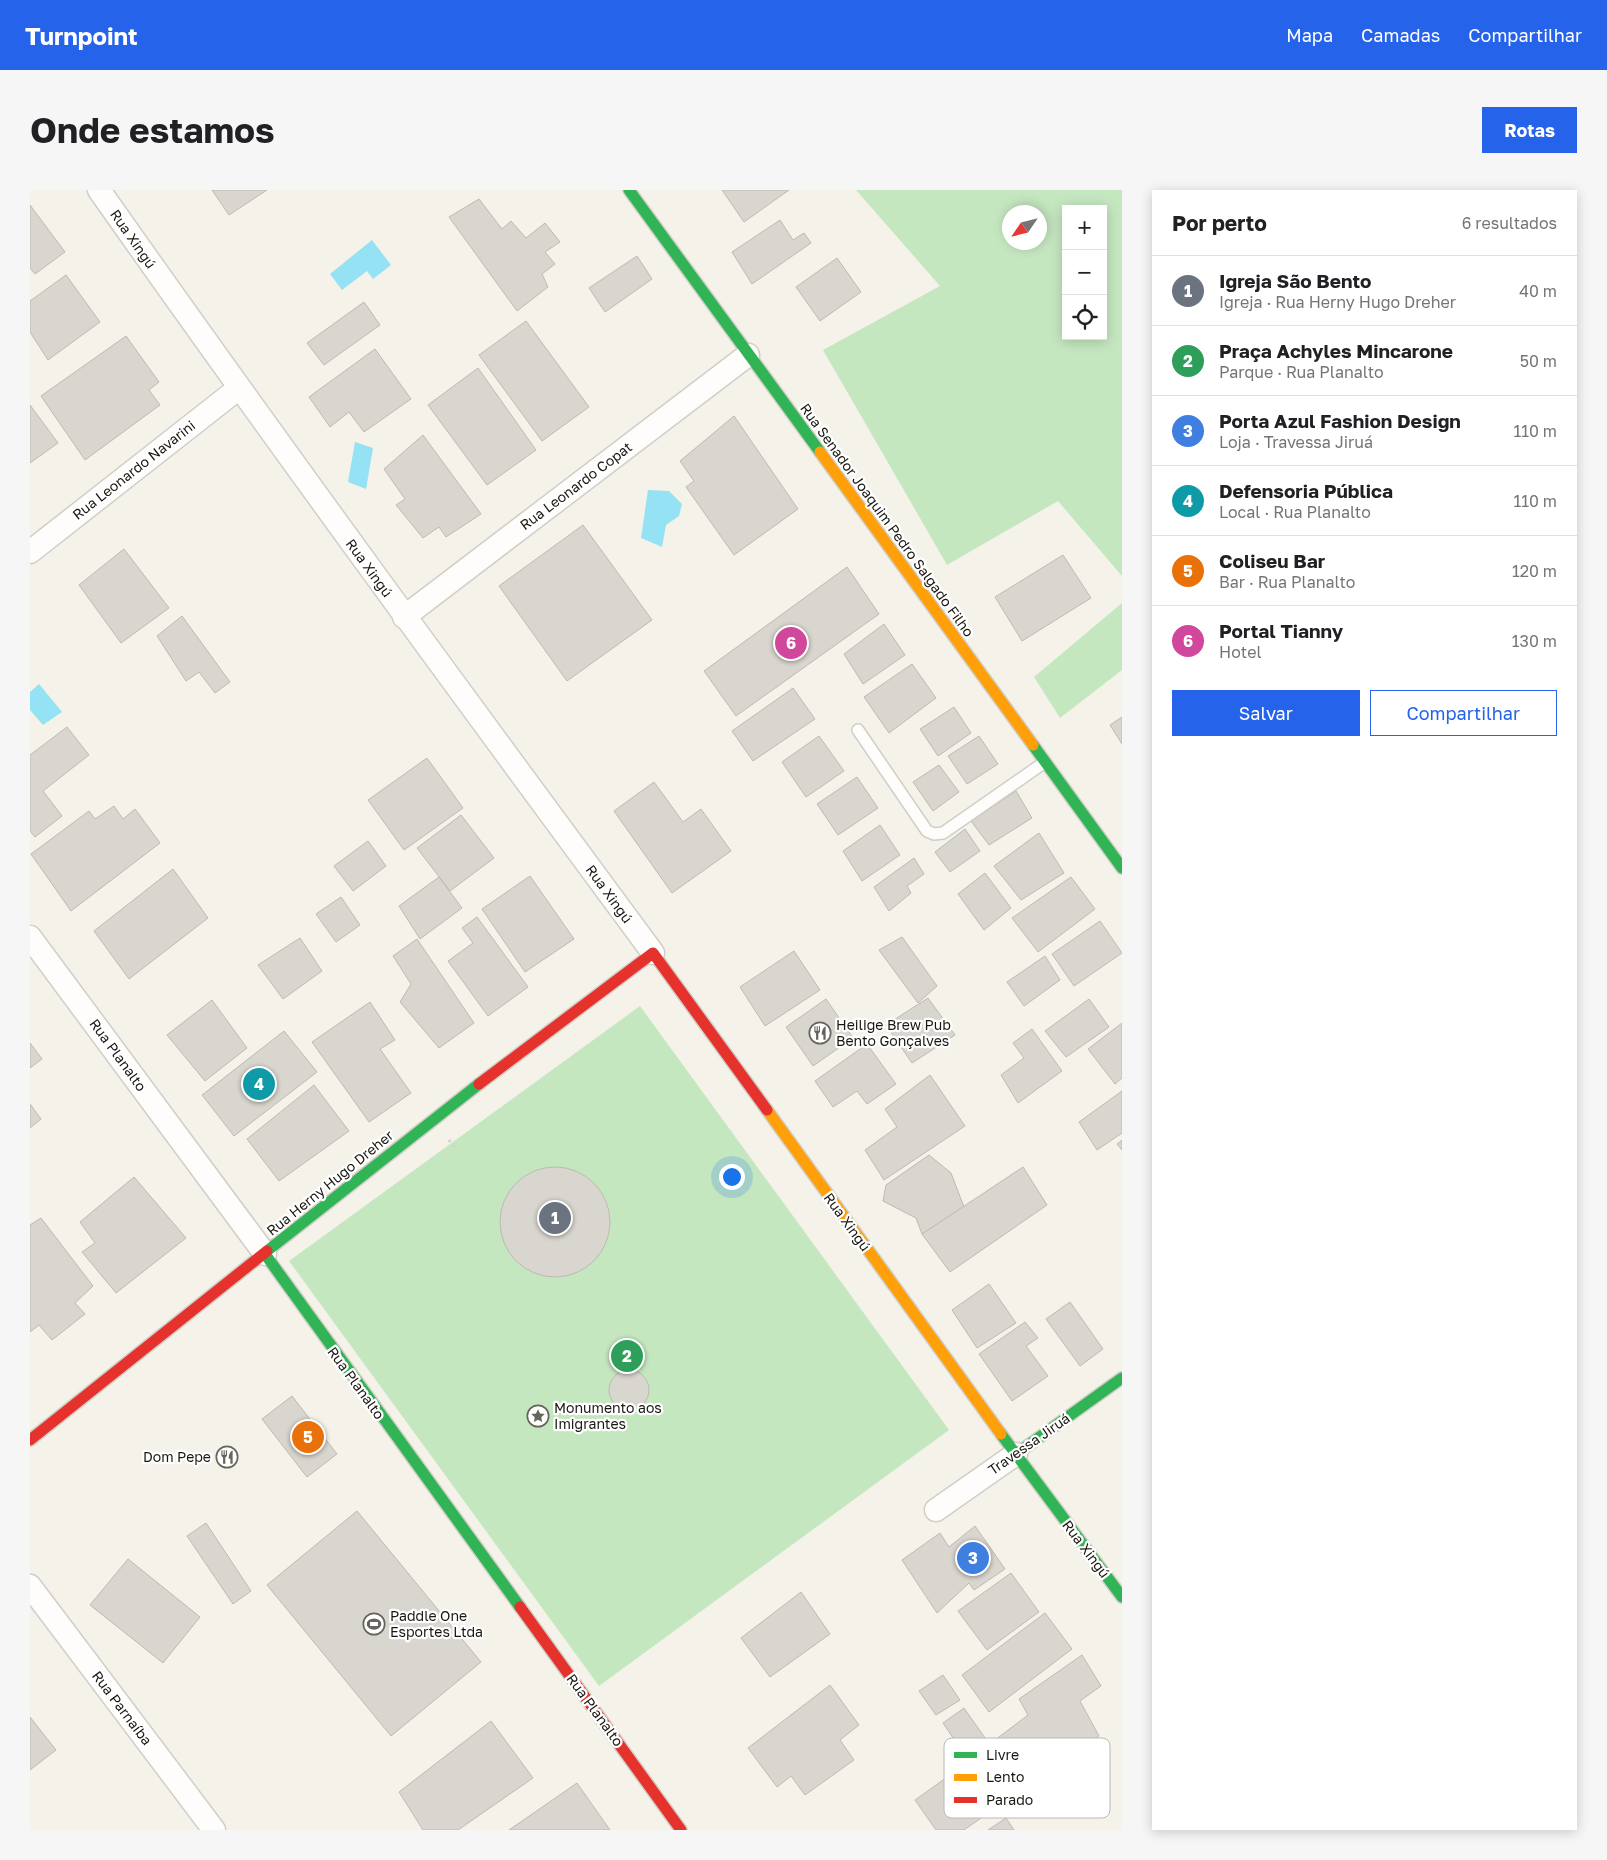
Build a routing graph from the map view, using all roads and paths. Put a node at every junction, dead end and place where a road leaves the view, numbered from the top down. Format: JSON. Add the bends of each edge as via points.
{"nodes":[{"id":1,"x":99,"y":190,"type":"edge"},
{"id":2,"x":629,"y":190,"type":"edge"},
{"id":3,"x":748,"y":356,"type":"junction"},
{"id":4,"x":239,"y":388,"type":"junction"},
{"id":5,"x":30,"y":552,"type":"edge"},
{"id":6,"x":404,"y":617,"type":"junction"},
{"id":7,"x":858,"y":730,"type":"dead end"},
{"id":8,"x":1045,"y":762,"type":"junction"},
{"id":9,"x":1122,"y":868,"type":"edge"},
{"id":10,"x":30,"y":936,"type":"edge"},
{"id":11,"x":652,"y":953,"type":"junction"},
{"id":12,"x":265,"y":1254,"type":"junction"},
{"id":13,"x":1122,"y":1378,"type":"edge"},
{"id":14,"x":30,"y":1440,"type":"edge"},
{"id":15,"x":1016,"y":1454,"type":"junction"},
{"id":16,"x":936,"y":1510,"type":"dead end"},
{"id":17,"x":30,"y":1586,"type":"edge"},
{"id":18,"x":1122,"y":1597,"type":"edge"},
{"id":19,"x":214,"y":1830,"type":"edge"},
{"id":20,"x":681,"y":1830,"type":"edge"}],
"edges":[{"from":1,"to":4,"type":"street","name":"Rua Xingú"},
{"from":2,"to":3,"type":"main road","name":"Rua Senador Joaquim Pedro Salgado Filho"},
{"from":3,"to":6,"type":"street","name":"Rua Leonardo Copat"},
{"from":3,"to":8,"type":"main road","name":"Rua Senador Joaquim Pedro Salgado Filho"},
{"from":4,"to":5,"type":"street","name":"Rua Leonardo Navarini"},
{"from":4,"to":6,"type":"street","name":"Rua Xingú"},
{"from":6,"to":11,"type":"street","name":"Rua Xingú"},
{"from":7,"to":8,"type":"lane","via":[[927,831],[934,834],[943,833]]},
{"from":8,"to":9,"type":"main road","name":"Rua Senador Joaquim Pedro Salgado Filho"},
{"from":10,"to":12,"type":"street","name":"Rua Planalto"},
{"from":11,"to":12,"type":"main road","name":"Rua Herny Hugo Dreher","via":[[433,1119]]},
{"from":11,"to":15,"type":"main road","name":"Rua Xingú"},
{"from":12,"to":14,"type":"main road","name":"Rua Herny Hugo Dreher"},
{"from":12,"to":20,"type":"main road","name":"Rua Planalto"},
{"from":13,"to":15,"type":"main road","name":"Travessa Jiruá"},
{"from":15,"to":16,"type":"street","name":"Travessa Jiruá"},
{"from":15,"to":18,"type":"main road","name":"Rua Xingú"},
{"from":17,"to":19,"type":"street","name":"Rua Parnaíba"}]}
